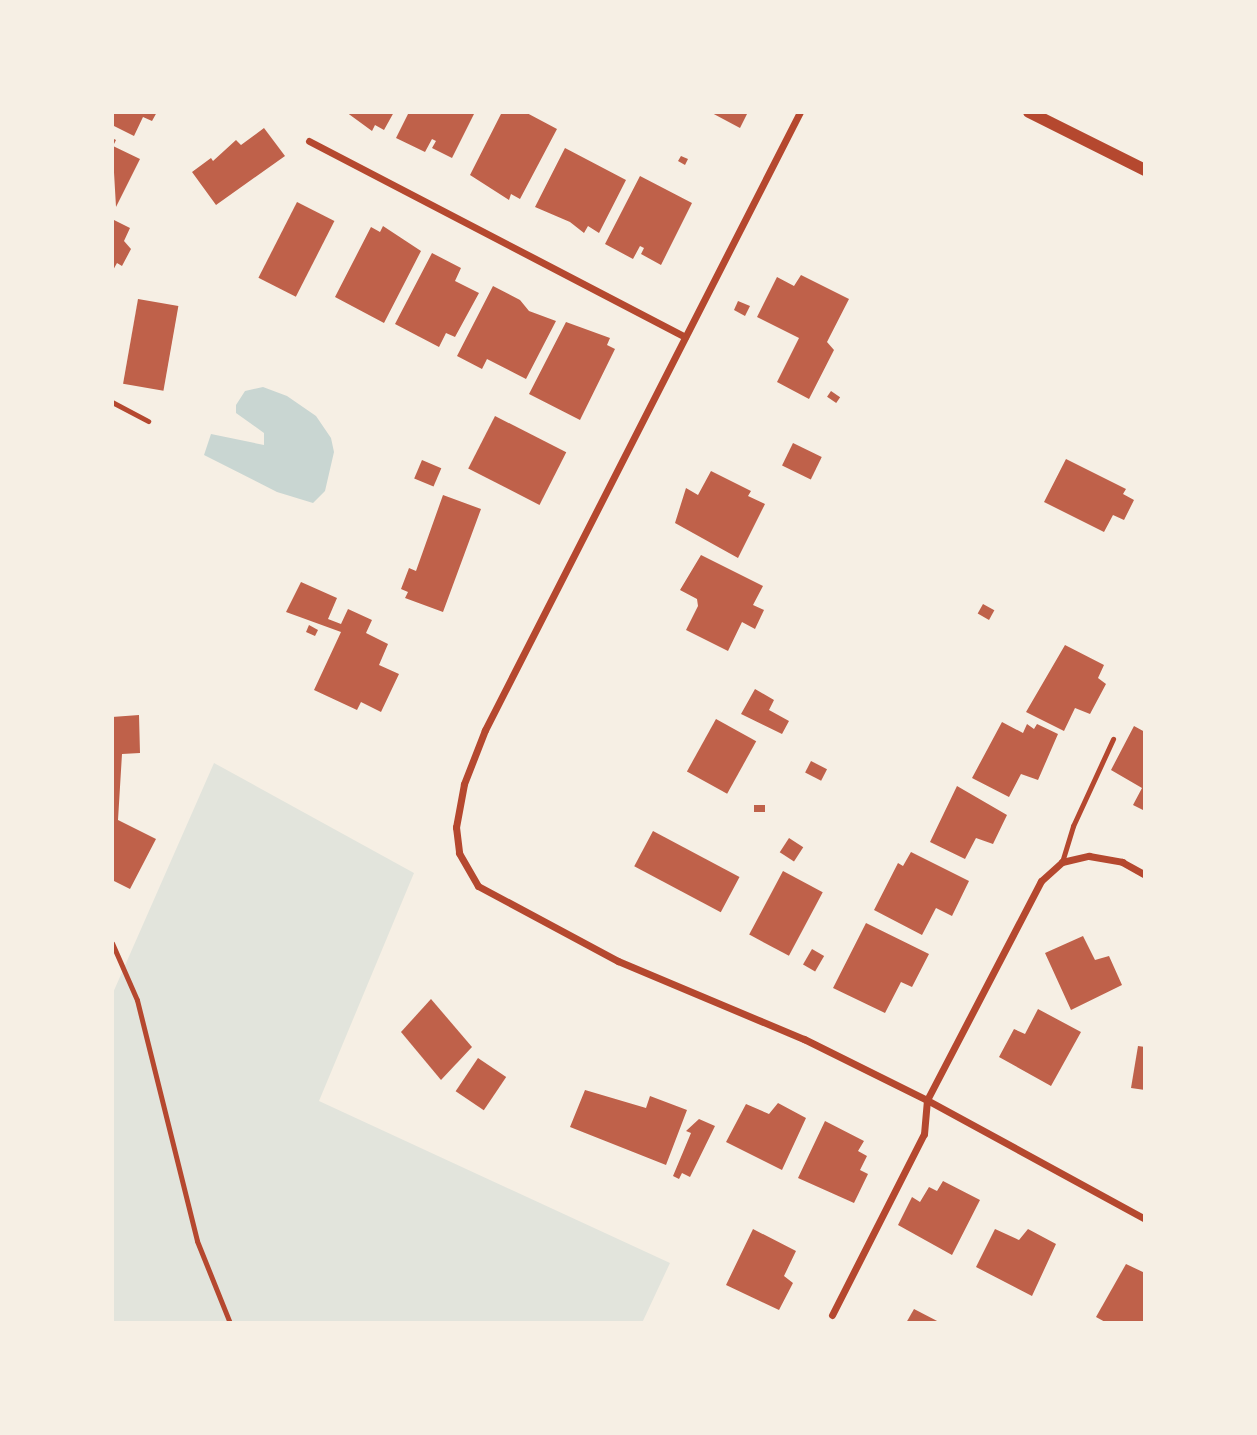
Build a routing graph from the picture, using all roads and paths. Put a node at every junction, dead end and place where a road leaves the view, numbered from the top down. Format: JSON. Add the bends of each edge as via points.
{"nodes":[{"id":1,"x":800,"y":112,"type":"edge"},
{"id":2,"x":1029,"y":112,"type":"edge"},
{"id":3,"x":309,"y":141,"type":"dead end"},
{"id":4,"x":1145,"y":170,"type":"edge"},
{"id":5,"x":685,"y":337,"type":"junction"},
{"id":6,"x":112,"y":402,"type":"edge"},
{"id":7,"x":148,"y":421,"type":"dead end"},
{"id":8,"x":1113,"y":739,"type":"dead end"},
{"id":9,"x":1062,"y":862,"type":"junction"},
{"id":10,"x":1145,"y":875,"type":"edge"},
{"id":11,"x":112,"y":943,"type":"edge"},
{"id":12,"x":927,"y":1100,"type":"junction"},
{"id":13,"x":1145,"y":1219,"type":"edge"},
{"id":14,"x":832,"y":1315,"type":"dead end"},
{"id":15,"x":230,"y":1323,"type":"edge"}],
"edges":[{"from":1,"to":5,"type":"street"},
{"from":2,"to":4,"type":"street"},
{"from":3,"to":5,"type":"street"},
{"from":5,"to":12,"type":"street","via":[[485,730],[464,784],[456,827],[459,852],[478,887],[618,961],[804,1039]]},
{"from":6,"to":7,"type":"lane"},
{"from":8,"to":9,"type":"lane"},
{"from":9,"to":10,"type":"street","via":[[1089,856],[1122,862]]},
{"from":9,"to":12,"type":"street","via":[[1025,906]]},
{"from":11,"to":15,"type":"lane","via":[[137,1000],[197,1241]]},
{"from":12,"to":13,"type":"street"},
{"from":12,"to":14,"type":"street","via":[[925,1134]]}]}
